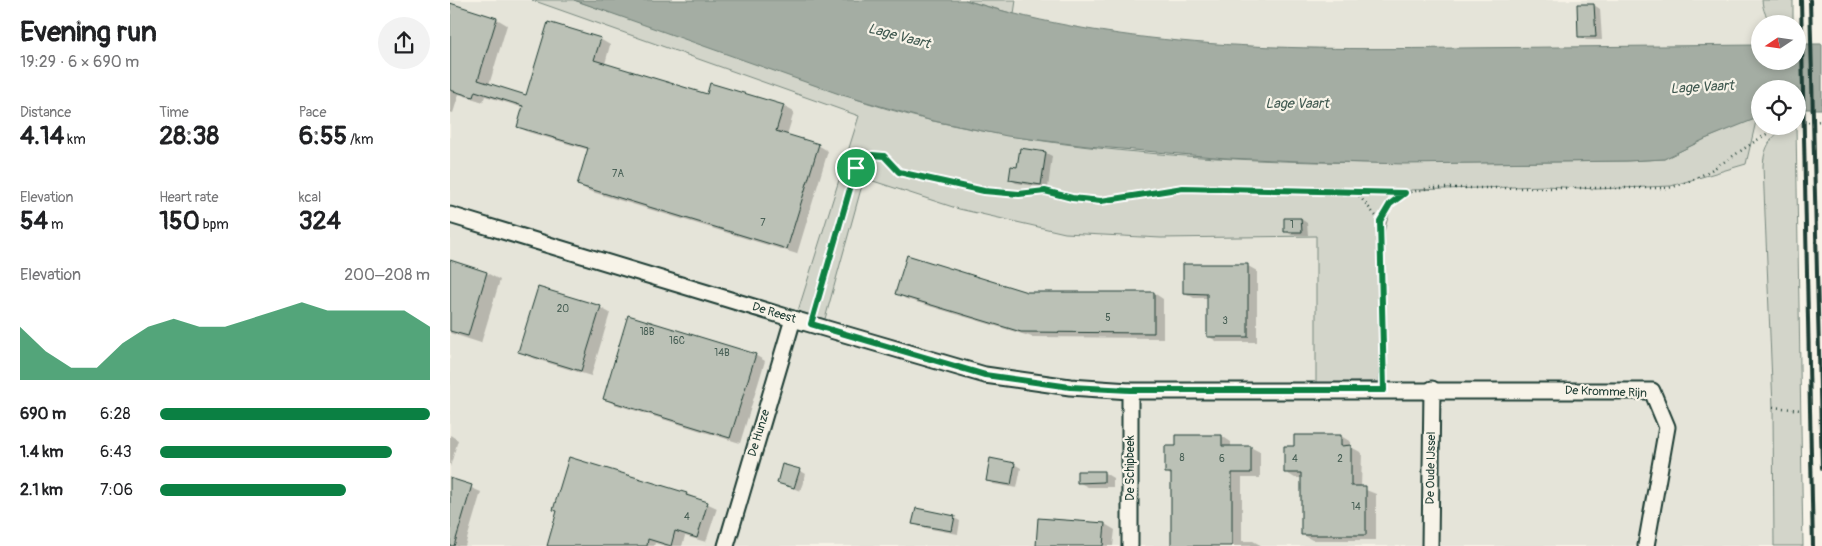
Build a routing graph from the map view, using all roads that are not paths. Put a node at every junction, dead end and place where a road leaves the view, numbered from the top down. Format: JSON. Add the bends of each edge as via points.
{"nodes":[{"id":1,"x":450,"y":214,"type":"edge"},
{"id":2,"x":793,"y":319,"type":"junction"},
{"id":3,"x":1130,"y":390,"type":"junction"},
{"id":4,"x":1432,"y":390,"type":"junction"},
{"id":5,"x":726,"y":546,"type":"edge"},
{"id":6,"x":1130,"y":546,"type":"edge"},
{"id":7,"x":1430,"y":546,"type":"edge"},
{"id":8,"x":1646,"y":546,"type":"edge"}],
"edges":[{"from":1,"to":2,"type":"street","name":"De Reest"},
{"from":2,"to":3,"type":"street","name":"De Reest","via":[[985,375],[1070,387]]},
{"from":2,"to":5,"type":"street","name":"De Hunze"},
{"from":3,"to":4,"type":"street","name":"De Reest"},
{"from":3,"to":6,"type":"street","name":"De Schipbeek"},
{"from":4,"to":7,"type":"street","name":"De Oude IJssel"},
{"from":4,"to":8,"type":"street","name":"De Kromme Rijn","via":[[1652,391],[1667,427]]}]}
